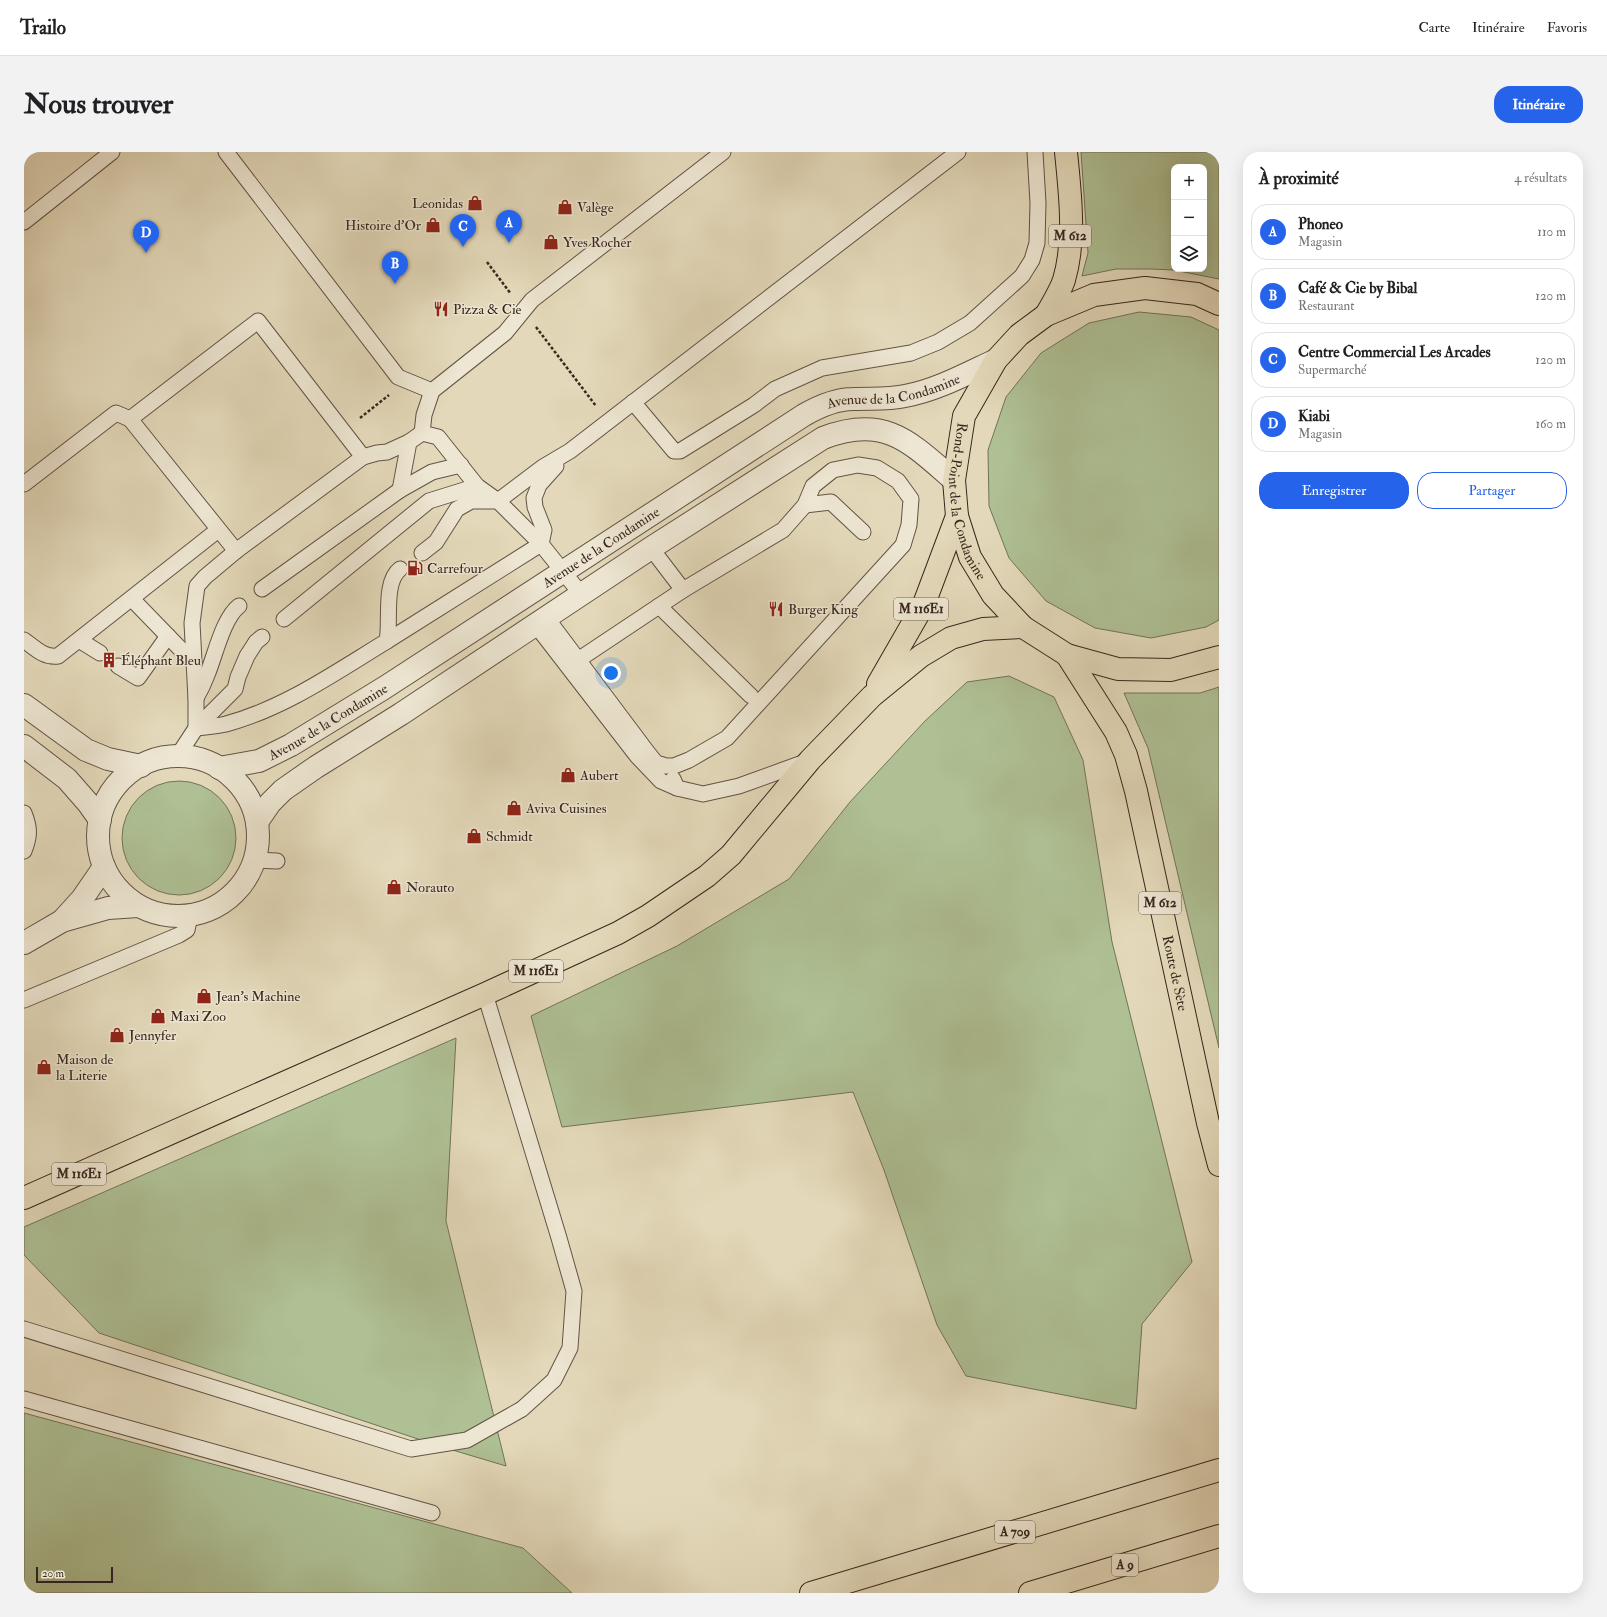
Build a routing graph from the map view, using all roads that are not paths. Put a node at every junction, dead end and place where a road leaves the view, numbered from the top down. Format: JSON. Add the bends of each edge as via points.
{"nodes":[{"id":1,"x":112,"y":152,"type":"edge"},
{"id":2,"x":226,"y":152,"type":"edge"},
{"id":3,"x":722,"y":152,"type":"edge"},
{"id":4,"x":958,"y":152,"type":"edge"},
{"id":5,"x":1035,"y":152,"type":"edge"},
{"id":6,"x":1066,"y":152,"type":"edge"},
{"id":7,"x":24,"y":222,"type":"edge"},
{"id":8,"x":1219,"y":304,"type":"edge"},
{"id":9,"x":1046,"y":315,"type":"junction"},
{"id":10,"x":996,"y":360,"type":"junction"},
{"id":11,"x":432,"y":391,"type":"junction"},
{"id":12,"x":633,"y":402,"type":"junction"},
{"id":13,"x":130,"y":419,"type":"junction"},
{"id":14,"x":422,"y":433,"type":"junction"},
{"id":15,"x":409,"y":442,"type":"junction"},
{"id":16,"x":570,"y":451,"type":"junction"},
{"id":17,"x":363,"y":458,"type":"junction"},
{"id":18,"x":461,"y":465,"type":"junction"},
{"id":19,"x":954,"y":480,"type":"junction"},
{"id":20,"x":24,"y":484,"type":"edge"},
{"id":21,"x":477,"y":486,"type":"junction"},
{"id":22,"x":400,"y":490,"type":"junction"},
{"id":23,"x":498,"y":502,"type":"junction"},
{"id":24,"x":805,"y":505,"type":"junction"},
{"id":25,"x":957,"y":516,"type":"junction"},
{"id":26,"x":218,"y":530,"type":"junction"},
{"id":27,"x":863,"y":532,"type":"dead end"},
{"id":28,"x":540,"y":544,"type":"junction"},
{"id":29,"x":651,"y":548,"type":"junction"},
{"id":30,"x":236,"y":551,"type":"junction"},
{"id":31,"x":422,"y":553,"type":"dead end"},
{"id":32,"x":400,"y":569,"type":"dead end"},
{"id":33,"x":563,"y":571,"type":"junction"},
{"id":34,"x":262,"y":589,"type":"dead end"},
{"id":35,"x":683,"y":590,"type":"junction"},
{"id":36,"x":581,"y":594,"type":"junction"},
{"id":37,"x":132,"y":599,"type":"junction"},
{"id":38,"x":239,"y":606,"type":"dead end"},
{"id":39,"x":659,"y":606,"type":"junction"},
{"id":40,"x":284,"y":619,"type":"dead end"},
{"id":41,"x":541,"y":621,"type":"junction"},
{"id":42,"x":1023,"y":627,"type":"junction"},
{"id":43,"x":168,"y":636,"type":"junction"},
{"id":44,"x":262,"y":637,"type":"dead end"},
{"id":45,"x":24,"y":640,"type":"edge"},
{"id":46,"x":79,"y":640,"type":"junction"},
{"id":47,"x":387,"y":641,"type":"junction"},
{"id":48,"x":100,"y":654,"type":"dead end"},
{"id":49,"x":1067,"y":655,"type":"junction"},
{"id":50,"x":1219,"y":656,"type":"edge"},
{"id":51,"x":578,"y":660,"type":"junction"},
{"id":52,"x":194,"y":663,"type":"junction"},
{"id":53,"x":118,"y":666,"type":"dead end"},
{"id":54,"x":751,"y":696,"type":"dead end"},
{"id":55,"x":872,"y":696,"type":"junction"},
{"id":56,"x":196,"y":699,"type":"junction"},
{"id":57,"x":24,"y":705,"type":"edge"},
{"id":58,"x":196,"y":728,"type":"junction"},
{"id":59,"x":24,"y":746,"type":"edge"},
{"id":60,"x":177,"y":757,"type":"junction"},
{"id":61,"x":810,"y":760,"type":"junction"},
{"id":62,"x":141,"y":766,"type":"junction"},
{"id":63,"x":674,"y":766,"type":"junction"},
{"id":64,"x":219,"y":768,"type":"junction"},
{"id":65,"x":677,"y":788,"type":"junction"},
{"id":66,"x":24,"y":813,"type":"edge"},
{"id":67,"x":100,"y":820,"type":"junction"},
{"id":68,"x":257,"y":822,"type":"junction"},
{"id":69,"x":24,"y":851,"type":"edge"},
{"id":70,"x":255,"y":860,"type":"junction"},
{"id":71,"x":277,"y":861,"type":"dead end"},
{"id":72,"x":104,"y":867,"type":"junction"},
{"id":73,"x":138,"y":906,"type":"junction"},
{"id":74,"x":190,"y":916,"type":"junction"},
{"id":75,"x":62,"y":921,"type":"junction"},
{"id":76,"x":24,"y":943,"type":"edge"},
{"id":77,"x":485,"y":994,"type":"junction"},
{"id":78,"x":24,"y":1000,"type":"edge"},
{"id":79,"x":1219,"y":1165,"type":"edge"},
{"id":80,"x":24,"y":1198,"type":"edge"},
{"id":81,"x":24,"y":1329,"type":"edge"},
{"id":82,"x":24,"y":1399,"type":"edge"},
{"id":83,"x":1219,"y":1470,"type":"edge"},
{"id":84,"x":432,"y":1513,"type":"dead end"},
{"id":85,"x":1219,"y":1536,"type":"edge"},
{"id":86,"x":811,"y":1593,"type":"edge"},
{"id":87,"x":1030,"y":1593,"type":"edge"}],
"edges":[{"from":1,"to":7,"type":"lane"},
{"from":2,"to":11,"type":"lane","via":[[398,377]]},
{"from":3,"to":11,"type":"lane","via":[[532,300],[505,333]]},
{"from":4,"to":12,"type":"lane"},
{"from":5,"to":12,"type":"lane","via":[[1037,243],[1032,260],[1022,276],[970,322],[938,342],[911,353],[822,368],[775,389],[680,452],[674,451]]},
{"from":6,"to":9,"type":"main road","number":"M 612","via":[[1070,199],[1069,251],[1064,281]]},
{"from":8,"to":9,"type":"main road","name":"Rond-Point de la Condamine","via":[[1197,294],[1145,288],[1094,295]]},
{"from":9,"to":10,"type":"main road","name":"Rond-Point de la Condamine","via":[[1019,335]]},
{"from":10,"to":19,"type":"main road","name":"Rond-Point de la Condamine","via":[[964,416]]},
{"from":10,"to":33,"type":"street","name":"Avenue de la Condamine","via":[[924,392],[887,399],[852,398],[818,408]]},
{"from":11,"to":14,"type":"lane","via":[[424,415]]},
{"from":12,"to":16,"type":"lane"},
{"from":13,"to":17,"type":"lane","via":[[258,321]]},
{"from":13,"to":20,"type":"lane","via":[[116,413]]},
{"from":13,"to":26,"type":"lane"},
{"from":14,"to":15,"type":"lane"},
{"from":14,"to":18,"type":"lane","via":[[438,437]]},
{"from":15,"to":17,"type":"lane","via":[[387,452]]},
{"from":15,"to":22,"type":"lane"},
{"from":16,"to":23,"type":"lane","via":[[543,467]]},
{"from":16,"to":28,"type":"lane","via":[[539,485],[534,498],[544,530]]},
{"from":17,"to":30,"type":"lane"},
{"from":18,"to":21,"type":"lane"},
{"from":18,"to":22,"type":"lane","via":[[432,472]]},
{"from":19,"to":25,"type":"main road","name":"Rond-Point de la Condamine"},
{"from":19,"to":29,"type":"street","name":"Avenue de la Condamine","via":[[916,447],[899,436],[879,430],[840,431],[823,438]]},
{"from":21,"to":23,"type":"lane"},
{"from":21,"to":40,"type":"lane","via":[[429,501]]},
{"from":22,"to":34,"type":"lane"},
{"from":23,"to":28,"type":"lane"},
{"from":23,"to":31,"type":"lane","via":[[471,501],[457,509],[436,542]]},
{"from":24,"to":27,"type":"lane","via":[[832,502]]},
{"from":24,"to":35,"type":"lane","via":[[783,530]]},
{"from":24,"to":63,"type":"lane","via":[[814,486],[833,470],[858,465],[877,468],[898,481],[911,499],[909,525],[903,545],[728,738]]},
{"from":25,"to":42,"type":"main road","name":"Rond-Point de la Condamine","via":[[970,557],[993,595]]},
{"from":25,"to":55,"type":"main road","number":"M 116E1","via":[[924,604]]},
{"from":26,"to":30,"type":"lane"},
{"from":26,"to":37,"type":"lane"},
{"from":28,"to":33,"type":"lane"},
{"from":28,"to":47,"type":"lane"},
{"from":29,"to":35,"type":"lane"},
{"from":29,"to":36,"type":"street","name":"Avenue de la Condamine"},
{"from":30,"to":52,"type":"lane","via":[[198,586],[192,623]]},
{"from":32,"to":47,"type":"lane","via":[[396,573],[389,594]]},
{"from":33,"to":36,"type":"lane"},
{"from":33,"to":64,"type":"street","name":"Avenue de la Condamine","via":[[384,688],[291,745],[259,761]]},
{"from":35,"to":39,"type":"lane"},
{"from":36,"to":41,"type":"street","name":"Avenue de la Condamine"},
{"from":37,"to":43,"type":"lane"},
{"from":37,"to":46,"type":"lane"},
{"from":38,"to":56,"type":"lane","via":[[233,610],[228,620]]},
{"from":39,"to":51,"type":"lane"},
{"from":39,"to":54,"type":"lane"},
{"from":41,"to":51,"type":"lane"},
{"from":41,"to":65,"type":"lane","via":[[637,756],[661,781]]},
{"from":41,"to":68,"type":"street","name":"Avenue de la Condamine","via":[[283,790]]},
{"from":42,"to":49,"type":"main road","name":"Rond-Point de la Condamine"},
{"from":42,"to":55,"type":"main road","number":"M 116E1","via":[[983,629],[951,638],[921,656]]},
{"from":43,"to":52,"type":"lane"},
{"from":43,"to":53,"type":"lane","via":[[138,678]]},
{"from":44,"to":58,"type":"lane","via":[[248,656],[235,689]]},
{"from":45,"to":46,"type":"lane","via":[[51,657],[58,656]]},
{"from":46,"to":48,"type":"lane"},
{"from":47,"to":58,"type":"lane","via":[[311,687],[264,711],[226,724]]},
{"from":49,"to":50,"type":"main road","name":"Rond-Point de la Condamine","via":[[1118,669],[1171,670]]},
{"from":49,"to":79,"type":"main road","name":"Route de Sète","number":"M 612","via":[[1116,732],[1126,755],[1136,790]]},
{"from":51,"to":63,"type":"lane","via":[[656,763]]},
{"from":52,"to":56,"type":"lane"},
{"from":55,"to":61,"type":"main road","number":"M 116E1"},
{"from":56,"to":58,"type":"lane"},
{"from":57,"to":62,"type":"street","via":[[86,750],[108,759]]},
{"from":58,"to":60,"type":"lane"},
{"from":59,"to":67,"type":"street","via":[[67,779]]},
{"from":60,"to":62,"type":"street","via":[[158,759]]},
{"from":60,"to":64,"type":"street","via":[[199,759]]},
{"from":61,"to":65,"type":"lane","via":[[739,786],[703,794]]},
{"from":61,"to":77,"type":"main road","number":"M 116E1","via":[[731,855],[707,876],[618,933]]},
{"from":62,"to":67,"type":"street","via":[[126,776],[115,788]]},
{"from":63,"to":65,"type":"lane","via":[[672,777]]},
{"from":64,"to":68,"type":"street","via":[[244,790]]},
{"from":66,"to":69,"type":"lane","via":[[29,826]]},
{"from":67,"to":72,"type":"street","via":[[98,844]]},
{"from":68,"to":70,"type":"street"},
{"from":70,"to":71,"type":"lane"},
{"from":70,"to":74,"type":"street","via":[[245,880],[231,897],[212,909]]},
{"from":72,"to":73,"type":"street","via":[[118,889]]},
{"from":72,"to":75,"type":"street","via":[[82,899]]},
{"from":73,"to":74,"type":"street","via":[[163,915]]},
{"from":73,"to":75,"type":"street","via":[[108,908]]},
{"from":74,"to":78,"type":"lane","via":[[187,930],[180,935]]},
{"from":75,"to":76,"type":"street"},
{"from":77,"to":80,"type":"main road","number":"M 116E1"},
{"from":77,"to":81,"type":"lane","via":[[574,1291],[570,1348],[554,1380],[522,1409],[467,1440],[411,1449]]},
{"from":82,"to":84,"type":"lane"},
{"from":83,"to":86,"type":"main road","number":"A 709"},
{"from":85,"to":87,"type":"main road","number":"A 9"}]}
